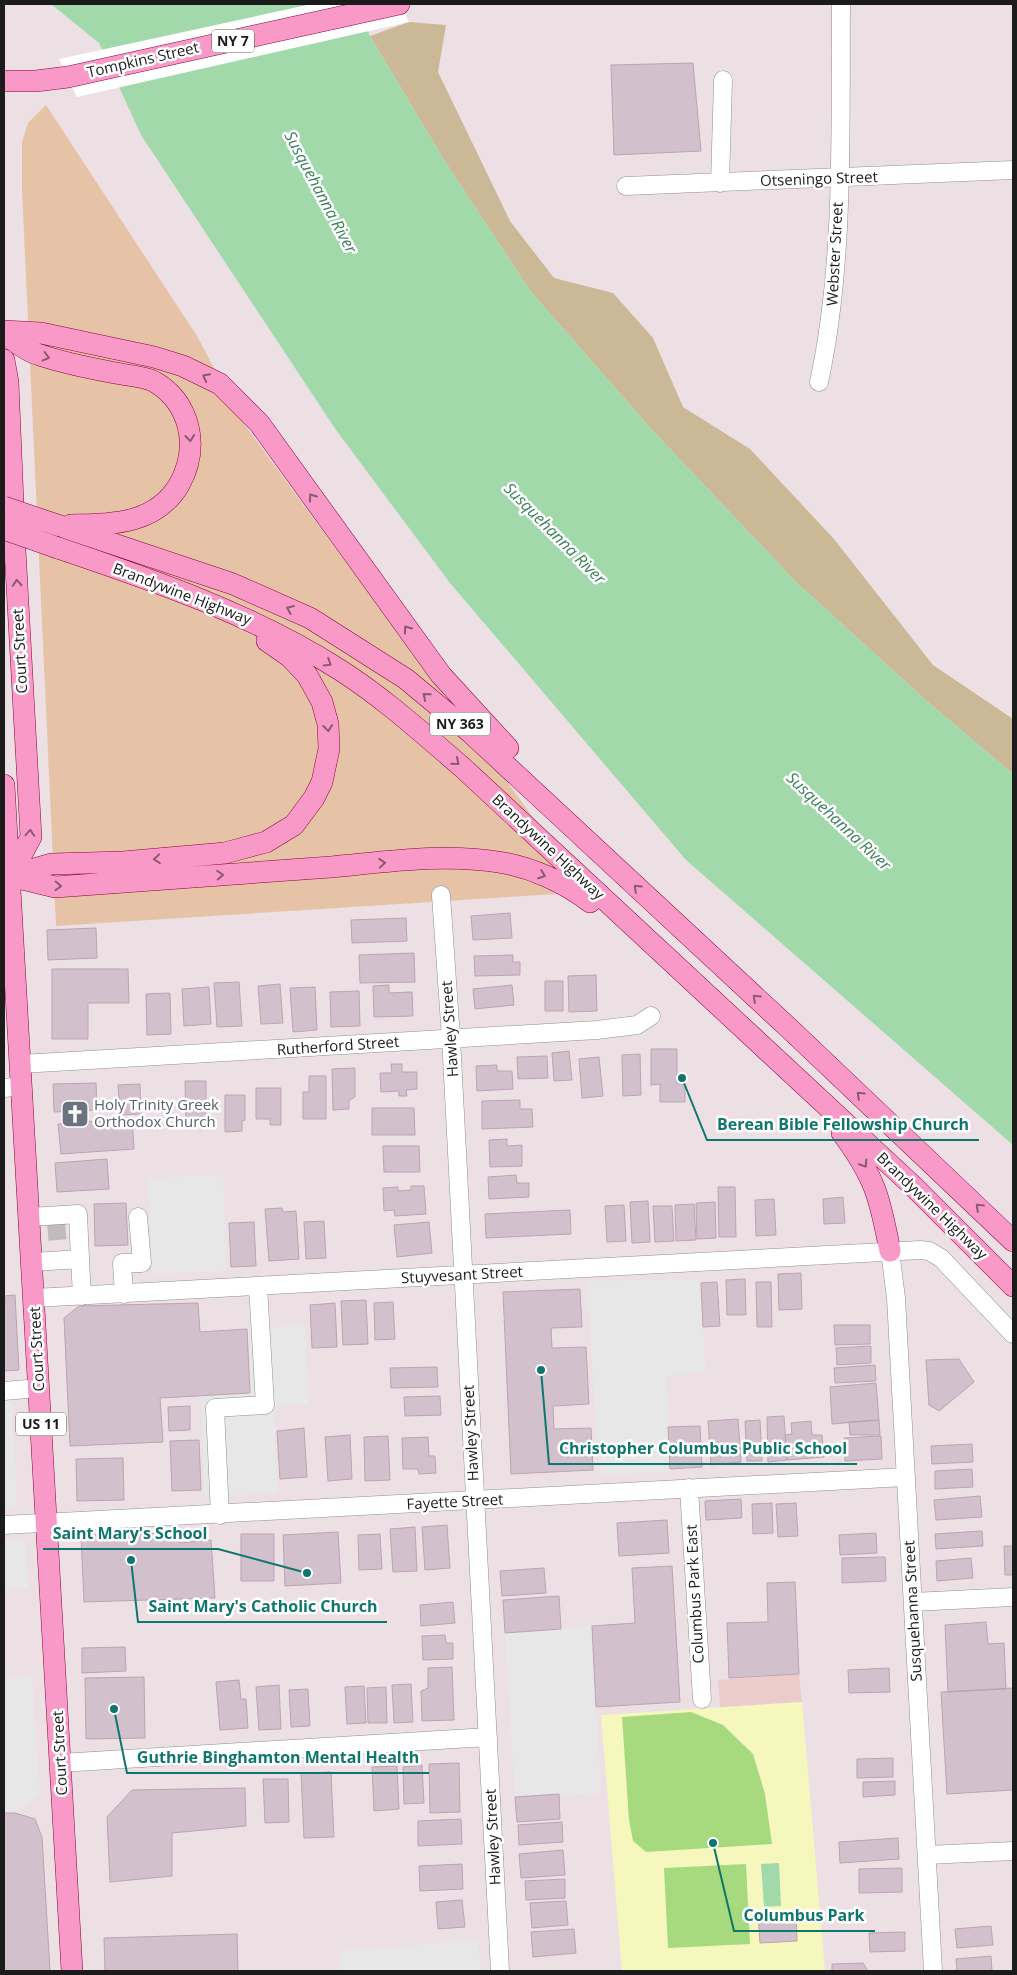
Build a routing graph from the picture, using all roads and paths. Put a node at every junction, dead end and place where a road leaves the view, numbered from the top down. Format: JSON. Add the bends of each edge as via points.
{"nodes":[{"id":1,"x":398,"y":4,"type":"edge"},
{"id":2,"x":841,"y":4,"type":"edge"},
{"id":3,"x":723,"y":80,"type":"dead end"},
{"id":4,"x":4,"y":81,"type":"edge"},
{"id":5,"x":1013,"y":170,"type":"edge"},
{"id":6,"x":839,"y":178,"type":"junction"},
{"id":7,"x":720,"y":182,"type":"junction"},
{"id":8,"x":626,"y":186,"type":"dead end"},
{"id":9,"x":4,"y":333,"type":"edge"},
{"id":10,"x":4,"y":360,"type":"edge"},
{"id":11,"x":819,"y":382,"type":"dead end"},
{"id":12,"x":4,"y":507,"type":"edge"},
{"id":13,"x":57,"y":525,"type":"junction"},
{"id":14,"x":4,"y":529,"type":"edge"},
{"id":15,"x":152,"y":580,"type":"junction"},
{"id":16,"x":4,"y":785,"type":"edge"},
{"id":17,"x":598,"y":852,"type":"junction"},
{"id":18,"x":7,"y":877,"type":"edge"},
{"id":19,"x":441,"y":895,"type":"dead end"},
{"id":20,"x":9,"y":957,"type":"edge"},
{"id":21,"x":680,"y":970,"type":"junction"},
{"id":22,"x":651,"y":1016,"type":"dead end"},
{"id":23,"x":451,"y":1038,"type":"junction"},
{"id":24,"x":21,"y":1064,"type":"junction"},
{"id":25,"x":790,"y":1072,"type":"junction"},
{"id":26,"x":13,"y":1087,"type":"edge"},
{"id":27,"x":30,"y":1217,"type":"junction"},
{"id":28,"x":138,"y":1217,"type":"dead end"},
{"id":29,"x":1013,"y":1241,"type":"edge"},
{"id":30,"x":890,"y":1251,"type":"junction"},
{"id":31,"x":80,"y":1258,"type":"junction"},
{"id":32,"x":32,"y":1262,"type":"junction"},
{"id":33,"x":463,"y":1276,"type":"junction"},
{"id":34,"x":258,"y":1286,"type":"junction"},
{"id":35,"x":1013,"y":1286,"type":"edge"},
{"id":36,"x":124,"y":1294,"type":"junction"},
{"id":37,"x":82,"y":1296,"type":"junction"},
{"id":38,"x":34,"y":1298,"type":"junction"},
{"id":39,"x":1013,"y":1334,"type":"edge"},
{"id":40,"x":39,"y":1388,"type":"junction"},
{"id":41,"x":4,"y":1391,"type":"edge"},
{"id":42,"x":906,"y":1477,"type":"junction"},
{"id":43,"x":689,"y":1488,"type":"junction"},
{"id":44,"x":474,"y":1501,"type":"junction"},
{"id":45,"x":220,"y":1515,"type":"junction"},
{"id":46,"x":47,"y":1523,"type":"junction"},
{"id":47,"x":4,"y":1525,"type":"edge"},
{"id":48,"x":1013,"y":1597,"type":"edge"},
{"id":49,"x":913,"y":1602,"type":"junction"},
{"id":50,"x":702,"y":1699,"type":"dead end"},
{"id":51,"x":488,"y":1737,"type":"junction"},
{"id":52,"x":60,"y":1763,"type":"junction"},
{"id":53,"x":1013,"y":1851,"type":"edge"},
{"id":54,"x":927,"y":1855,"type":"junction"},
{"id":55,"x":72,"y":1971,"type":"edge"},
{"id":56,"x":500,"y":1971,"type":"edge"},
{"id":57,"x":933,"y":1971,"type":"edge"}],
"edges":[{"from":1,"to":4,"type":"main road","name":"Tompkins Street","number":"NY 7","via":[[68,77]]},
{"from":2,"to":6,"type":"street","name":"Webster Street"},
{"from":3,"to":7,"type":"street"},
{"from":5,"to":6,"type":"street","name":"Otseningo Street"},
{"from":6,"to":7,"type":"street","name":"Otseningo Street"},
{"from":6,"to":11,"type":"street","name":"Webster Street","via":[[833,303]]},
{"from":7,"to":8,"type":"street","name":"Otseningo Street"},
{"from":9,"to":13,"type":"main road","one_way":true,"via":[[38,355],[153,381],[171,394],[187,422],[191,448],[182,480],[158,508],[144,517],[121,524]]},
{"from":17,"to":9,"type":"main road","one_way":true,"via":[[532,773],[441,675],[259,423],[220,384],[183,366],[154,357],[41,333]]},
{"from":18,"to":10,"type":"main road","name":"Court Street","one_way":true,"via":[[31,838],[8,382]]},
{"from":12,"to":13,"type":"main road","name":"Brandywine Highway","number":"NY 363","bridge":true},
{"from":17,"to":13,"type":"main road","name":"Brandywine Highway","number":"NY 363","one_way":true,"via":[[471,733],[406,679],[332,631],[233,584]]},
{"from":14,"to":15,"type":"main road","name":"Brandywine Highway","number":"NY 363","bridge":true},
{"from":15,"to":18,"type":"main road","one_way":true,"via":[[251,630],[290,657],[307,675],[322,702],[329,732],[328,757],[318,790],[294,825],[250,848],[225,854],[51,864]]},
{"from":15,"to":21,"type":"main road","name":"Brandywine Highway","number":"NY 363","one_way":true,"via":[[255,622],[317,656],[375,695],[462,767]]},
{"from":16,"to":18,"type":"main road","name":"Court Street","number":"US 11"},
{"from":29,"to":17,"type":"main road","name":"Brandywine Highway","number":"NY 363","one_way":true},
{"from":18,"to":20,"type":"main road","name":"Court Street","number":"US 11"},
{"from":18,"to":21,"type":"main road","one_way":true,"via":[[56,887],[401,861],[470,858],[499,862],[540,874],[571,888]]},
{"from":19,"to":23,"type":"street","name":"Hawley Street"},
{"from":20,"to":24,"type":"main road","name":"Court Street","number":"US 11"},
{"from":21,"to":25,"type":"main road","name":"Brandywine Highway","number":"NY 363"},
{"from":22,"to":23,"type":"street","name":"Rutherford Street","via":[[637,1025],[596,1030]]},
{"from":23,"to":24,"type":"street","name":"Rutherford Street"},
{"from":23,"to":33,"type":"street","name":"Hawley Street"},
{"from":24,"to":26,"type":"main road","name":"Court Street","number":"US 11"},
{"from":25,"to":30,"type":"main road","one_way":true,"via":[[841,1132],[867,1169],[880,1202]]},
{"from":25,"to":35,"type":"main road","name":"Brandywine Highway","number":"NY 363","via":[[934,1206]]},
{"from":26,"to":27,"type":"main road","name":"Court Street","number":"US 11"},
{"from":27,"to":31,"type":"street","via":[[56,1219],[78,1214]]},
{"from":27,"to":32,"type":"main road","name":"Court Street","number":"US 11"},
{"from":28,"to":36,"type":"street","via":[[142,1263],[122,1263]]},
{"from":30,"to":33,"type":"street","name":"Stuyvesant Street"},
{"from":30,"to":39,"type":"street","name":"Stuyvesant Street","via":[[924,1250],[938,1255]]},
{"from":30,"to":42,"type":"street","name":"Susquehanna Street","via":[[896,1298]]},
{"from":31,"to":32,"type":"street","via":[[58,1253]]},
{"from":31,"to":37,"type":"street"},
{"from":32,"to":38,"type":"main road","name":"Court Street","number":"US 11"},
{"from":33,"to":34,"type":"street","name":"Stuyvesant Street"},
{"from":33,"to":44,"type":"street","name":"Hawley Street"},
{"from":34,"to":36,"type":"street","name":"Stuyvesant Street"},
{"from":34,"to":45,"type":"street","via":[[264,1405],[215,1408]]},
{"from":36,"to":37,"type":"street","name":"Stuyvesant Street"},
{"from":37,"to":38,"type":"street","name":"Stuyvesant Street"},
{"from":38,"to":40,"type":"main road","name":"Court Street","number":"US 11"},
{"from":40,"to":41,"type":"street"},
{"from":40,"to":46,"type":"main road","name":"Court Street","number":"US 11"},
{"from":42,"to":43,"type":"street","name":"Fayette Street"},
{"from":42,"to":49,"type":"street","name":"Susquehanna Street"},
{"from":43,"to":44,"type":"street","name":"Fayette Street"},
{"from":43,"to":50,"type":"street","name":"Columbus Park East"},
{"from":44,"to":45,"type":"street","name":"Fayette Street"},
{"from":44,"to":51,"type":"street","name":"Hawley Street"},
{"from":45,"to":46,"type":"street","name":"Fayette Street"},
{"from":46,"to":47,"type":"street","name":"Fayette Street"},
{"from":46,"to":52,"type":"main road","name":"Court Street","number":"US 11"},
{"from":48,"to":49,"type":"street"},
{"from":49,"to":54,"type":"street","name":"Susquehanna Street"},
{"from":51,"to":52,"type":"street"},
{"from":51,"to":56,"type":"street","name":"Hawley Street"},
{"from":52,"to":55,"type":"main road","name":"Court Street","number":"US 11"},
{"from":53,"to":54,"type":"street"},
{"from":54,"to":57,"type":"street","name":"Susquehanna Street"}]}
